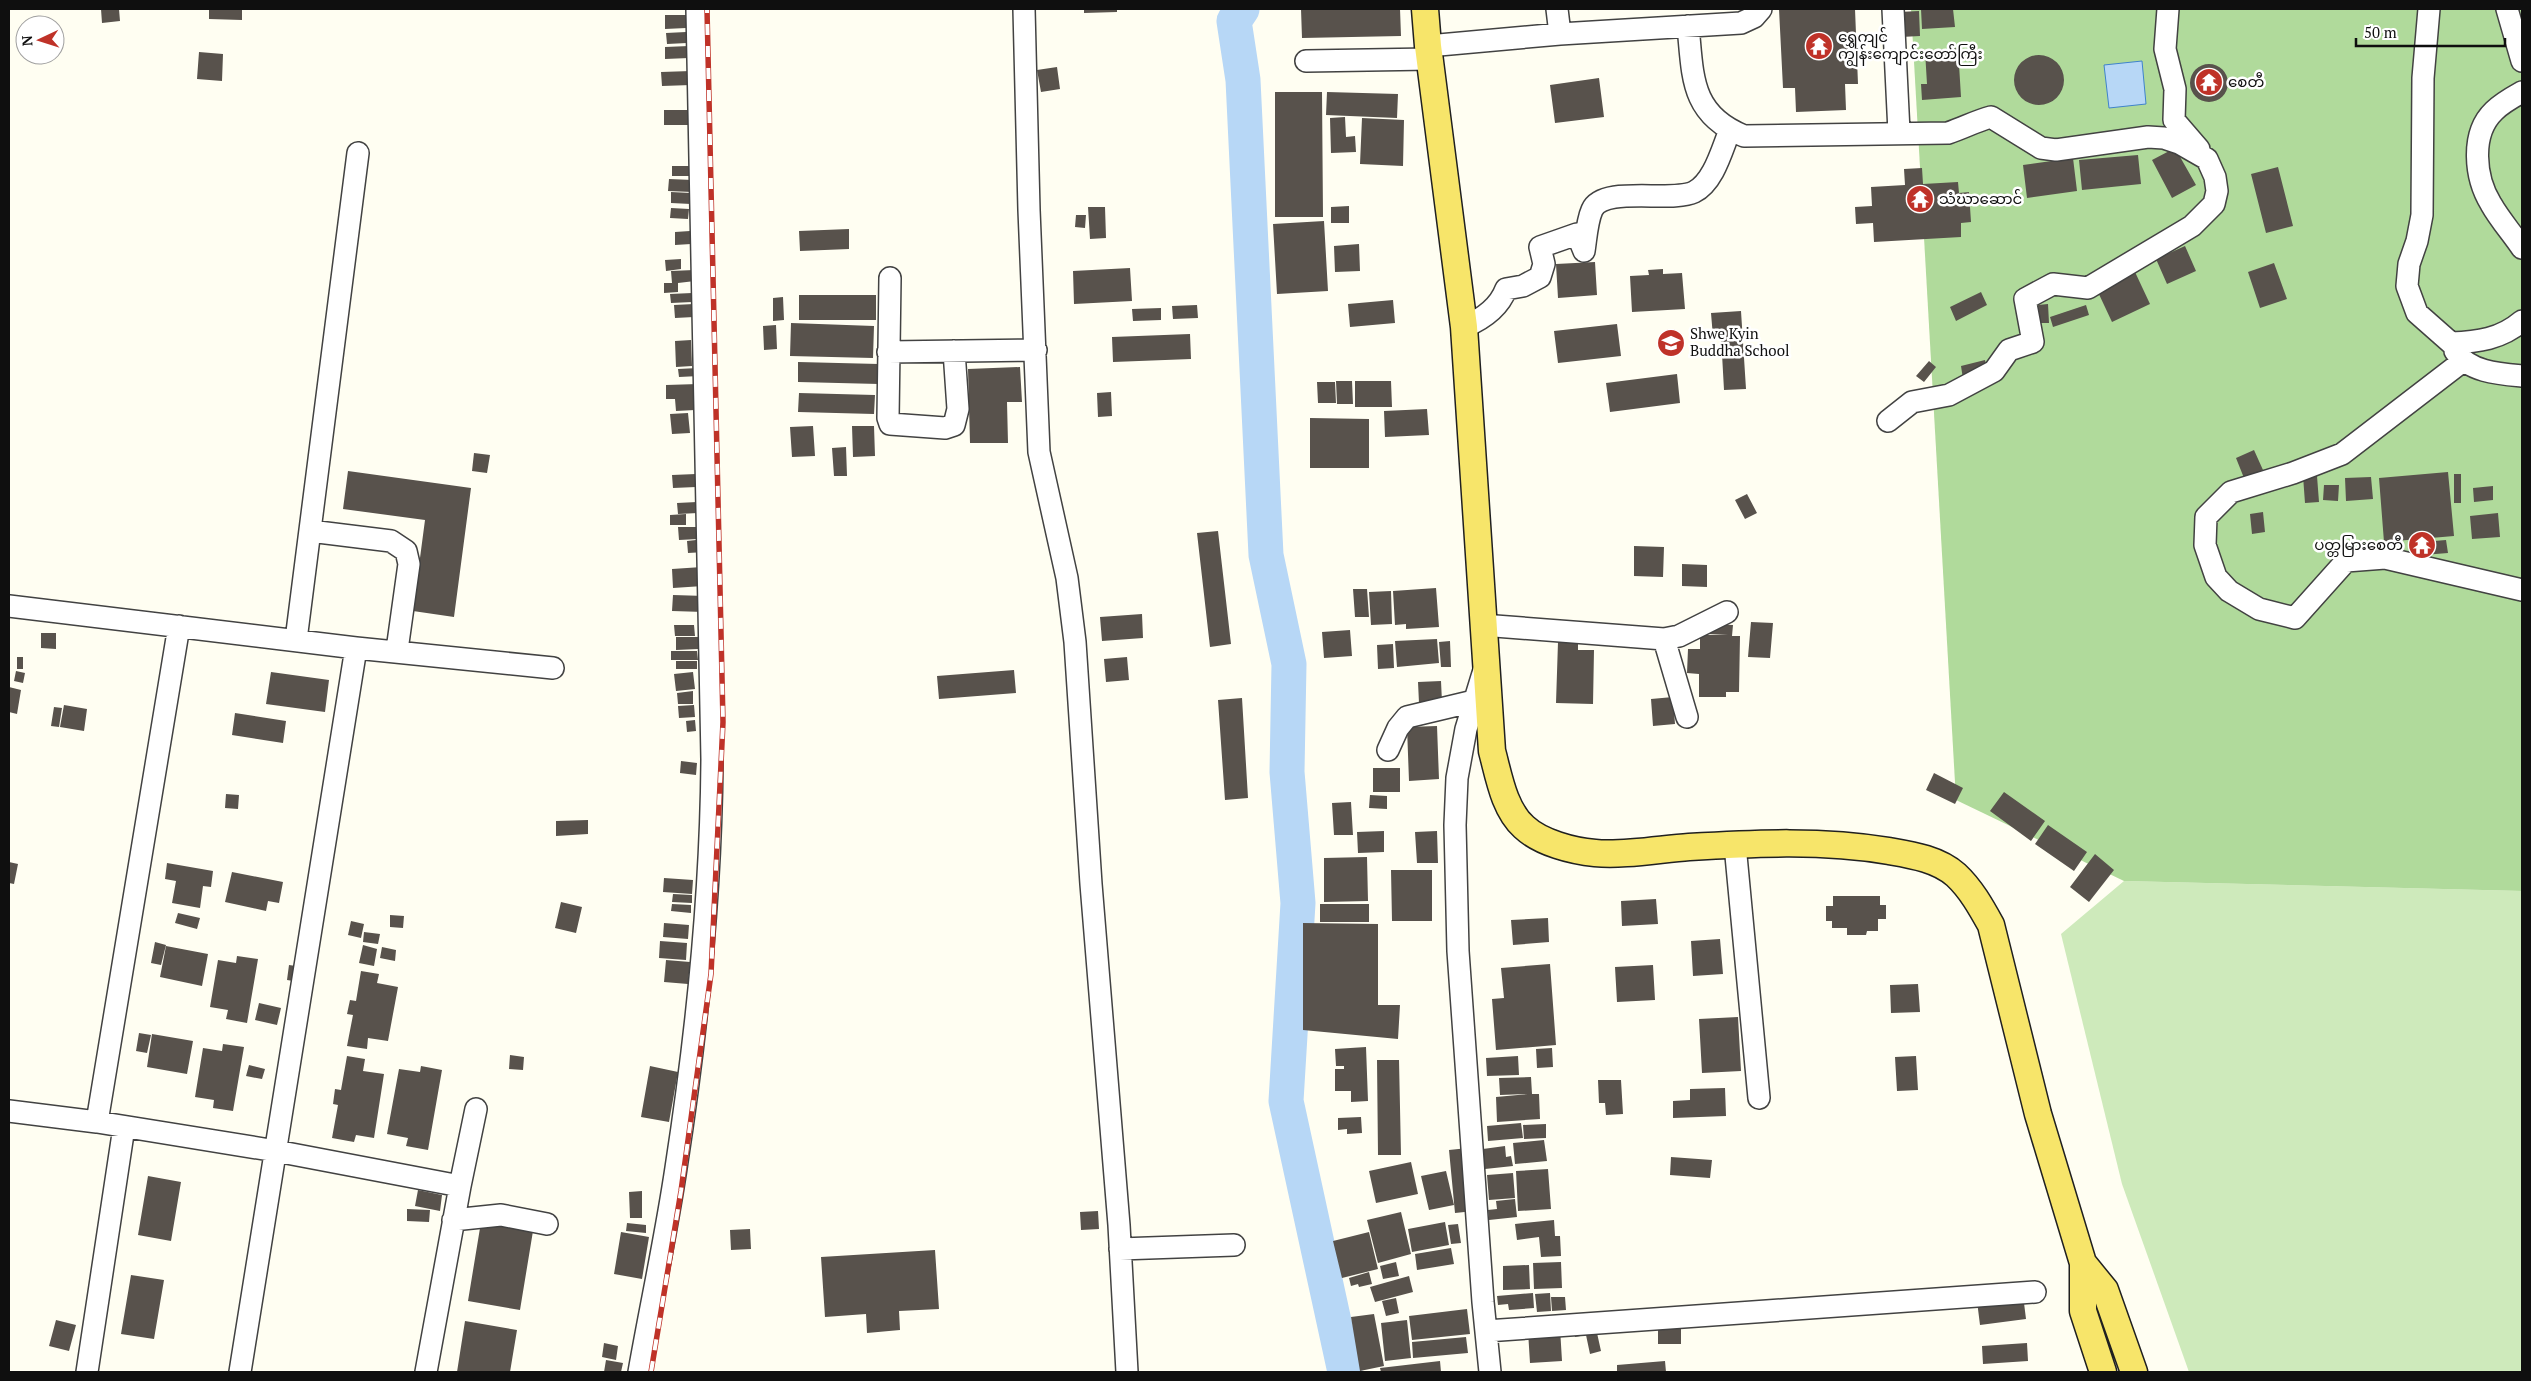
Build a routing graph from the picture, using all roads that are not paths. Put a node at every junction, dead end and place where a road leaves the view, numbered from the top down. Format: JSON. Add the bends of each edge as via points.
{"nodes":[{"id":1,"x":698,"y":9,"type":"edge"},
{"id":2,"x":1024,"y":9,"type":"edge"},
{"id":3,"x":1425,"y":9,"type":"edge"},
{"id":4,"x":1557,"y":9,"type":"edge"},
{"id":5,"x":1761,"y":9,"type":"edge"},
{"id":6,"x":1892,"y":9,"type":"edge"},
{"id":7,"x":2168,"y":9,"type":"edge"},
{"id":8,"x":2430,"y":9,"type":"edge"},
{"id":9,"x":2507,"y":9,"type":"edge"},
{"id":10,"x":1688,"y":26,"type":"junction"},
{"id":11,"x":1560,"y":34,"type":"junction"},
{"id":12,"x":1429,"y":53,"type":"junction"},
{"id":13,"x":1306,"y":61,"type":"dead end"},
{"id":14,"x":2522,"y":61,"type":"edge"},
{"id":15,"x":2522,"y":92,"type":"edge"},
{"id":16,"x":1730,"y":130,"type":"junction"},
{"id":17,"x":1898,"y":132,"type":"junction"},
{"id":18,"x":358,"y":153,"type":"dead end"},
{"id":19,"x":2207,"y":159,"type":"junction"},
{"id":20,"x":2522,"y":248,"type":"edge"},
{"id":21,"x":890,"y":278,"type":"dead end"},
{"id":22,"x":2522,"y":321,"type":"edge"},
{"id":23,"x":1464,"y":327,"type":"junction"},
{"id":24,"x":2451,"y":342,"type":"junction"},
{"id":25,"x":1036,"y":350,"type":"junction"},
{"id":26,"x":954,"y":351,"type":"junction"},
{"id":27,"x":888,"y":352,"type":"junction"},
{"id":28,"x":2463,"y":361,"type":"junction"},
{"id":29,"x":2522,"y":376,"type":"edge"},
{"id":30,"x":1888,"y":420,"type":"dead end"},
{"id":31,"x":310,"y":531,"type":"junction"},
{"id":32,"x":2522,"y":590,"type":"edge"},
{"id":33,"x":9,"y":606,"type":"edge"},
{"id":34,"x":1728,"y":612,"type":"dead end"},
{"id":35,"x":1482,"y":625,"type":"junction"},
{"id":36,"x":179,"y":626,"type":"junction"},
{"id":37,"x":296,"y":640,"type":"junction"},
{"id":38,"x":1664,"y":640,"type":"junction"},
{"id":39,"x":356,"y":648,"type":"junction"},
{"id":40,"x":397,"y":650,"type":"junction"},
{"id":41,"x":1485,"y":666,"type":"junction"},
{"id":42,"x":553,"y":668,"type":"dead end"},
{"id":43,"x":1474,"y":701,"type":"junction"},
{"id":44,"x":1688,"y":717,"type":"dead end"},
{"id":45,"x":1388,"y":750,"type":"dead end"},
{"id":46,"x":1735,"y":845,"type":"junction"},
{"id":47,"x":1760,"y":1098,"type":"dead end"},
{"id":48,"x":476,"y":1109,"type":"dead end"},
{"id":49,"x":9,"y":1111,"type":"edge"},
{"id":50,"x":97,"y":1122,"type":"junction"},
{"id":51,"x":124,"y":1127,"type":"junction"},
{"id":52,"x":276,"y":1151,"type":"junction"},
{"id":53,"x":460,"y":1186,"type":"junction"},
{"id":54,"x":453,"y":1220,"type":"junction"},
{"id":55,"x":547,"y":1224,"type":"dead end"},
{"id":56,"x":1234,"y":1244,"type":"dead end"},
{"id":57,"x":1120,"y":1249,"type":"junction"},
{"id":58,"x":2083,"y":1263,"type":"junction"},
{"id":59,"x":2036,"y":1292,"type":"dead end"},
{"id":60,"x":1486,"y":1331,"type":"junction"},
{"id":61,"x":87,"y":1372,"type":"edge"},
{"id":62,"x":240,"y":1372,"type":"edge"},
{"id":63,"x":426,"y":1372,"type":"edge"},
{"id":64,"x":639,"y":1372,"type":"edge"},
{"id":65,"x":1127,"y":1372,"type":"edge"},
{"id":66,"x":1490,"y":1372,"type":"edge"},
{"id":67,"x":2103,"y":1372,"type":"edge"},
{"id":68,"x":2134,"y":1372,"type":"edge"}],
"edges":[{"from":1,"to":64,"type":"street","via":[[712,842],[700,985],[676,1169]]},
{"from":2,"to":25,"type":"street","via":[[1028,200]]},
{"from":3,"to":12,"type":"main road"},
{"from":4,"to":11,"type":"street"},
{"from":5,"to":10,"type":"street","via":[[1754,17],[1741,23]]},
{"from":6,"to":17,"type":"street"},
{"from":7,"to":19,"type":"street","via":[[2165,48],[2175,89],[2174,120]]},
{"from":8,"to":24,"type":"street","via":[[2422,78],[2422,215],[2418,241],[2409,264],[2407,286],[2417,313]]},
{"from":9,"to":14,"type":"street"},
{"from":10,"to":11,"type":"street"},
{"from":10,"to":16,"type":"street","via":[[1694,86],[1708,112]]},
{"from":11,"to":12,"type":"street"},
{"from":12,"to":13,"type":"street"},
{"from":12,"to":23,"type":"main road"},
{"from":15,"to":20,"type":"street","via":[[2494,111],[2484,123],[2477,160],[2484,193]]},
{"from":16,"to":17,"type":"street","via":[[1744,136]]},
{"from":16,"to":23,"type":"street","via":[[1708,180],[1695,192],[1676,197],[1608,198],[1598,202],[1592,210],[1584,251],[1577,234],[1540,248],[1544,264],[1540,277],[1524,286],[1506,289],[1501,303],[1477,322]]},
{"from":17,"to":19,"type":"street","via":[[1948,133],[1991,118],[2041,148],[2056,150],[2164,138]]},
{"from":18,"to":31,"type":"street"},
{"from":19,"to":30,"type":"street","via":[[2212,166],[2217,191],[2214,204],[2192,226],[2088,288],[2054,284],[2025,299],[2033,342],[2009,350],[1994,371],[1949,396],[1912,402]]},
{"from":21,"to":27,"type":"street"},
{"from":22,"to":24,"type":"street","via":[[2505,334],[2475,341]]},
{"from":23,"to":35,"type":"main road"},
{"from":24,"to":28,"type":"street"},
{"from":25,"to":26,"type":"street"},
{"from":25,"to":57,"type":"street","via":[[1040,452],[1067,578],[1075,642]]},
{"from":26,"to":27,"type":"street"},
{"from":26,"to":27,"type":"street","via":[[958,409],[954,425],[945,428],[890,424]]},
{"from":28,"to":29,"type":"street","via":[[2480,369]]},
{"from":28,"to":32,"type":"street","via":[[2342,454],[2293,474],[2230,492],[2206,517],[2205,545],[2216,577],[2229,591],[2259,609],[2295,618],[2346,561],[2385,558]]},
{"from":31,"to":37,"type":"street"},
{"from":31,"to":40,"type":"street","via":[[391,541],[406,551],[409,564]]},
{"from":33,"to":36,"type":"street"},
{"from":34,"to":38,"type":"street"},
{"from":35,"to":38,"type":"street"},
{"from":35,"to":41,"type":"main road"},
{"from":36,"to":37,"type":"street"},
{"from":36,"to":50,"type":"street"},
{"from":37,"to":39,"type":"street"},
{"from":38,"to":44,"type":"street"},
{"from":39,"to":40,"type":"street"},
{"from":39,"to":52,"type":"street"},
{"from":40,"to":42,"type":"street"},
{"from":41,"to":43,"type":"street"},
{"from":41,"to":46,"type":"main road","via":[[1492,752],[1500,784],[1511,809],[1524,827],[1549,841],[1574,850],[1596,853]]},
{"from":43,"to":45,"type":"street","via":[[1407,717]]},
{"from":43,"to":60,"type":"street","via":[[1457,778],[1455,825],[1458,951]]},
{"from":46,"to":47,"type":"street"},
{"from":46,"to":58,"type":"main road","via":[[1849,845],[1932,861],[1956,874],[1991,924],[2038,1114]]},
{"from":48,"to":53,"type":"street"},
{"from":49,"to":50,"type":"street"},
{"from":50,"to":51,"type":"street"},
{"from":51,"to":52,"type":"street"},
{"from":51,"to":61,"type":"street"},
{"from":52,"to":53,"type":"street"},
{"from":52,"to":62,"type":"street"},
{"from":53,"to":54,"type":"street"},
{"from":54,"to":55,"type":"street","via":[[501,1215]]},
{"from":54,"to":63,"type":"street"},
{"from":56,"to":57,"type":"street"},
{"from":57,"to":65,"type":"street"},
{"from":58,"to":67,"type":"main road","via":[[2083,1311]]},
{"from":58,"to":68,"type":"main road","via":[[2105,1290]]},
{"from":59,"to":60,"type":"street"},
{"from":60,"to":66,"type":"street"}]}
